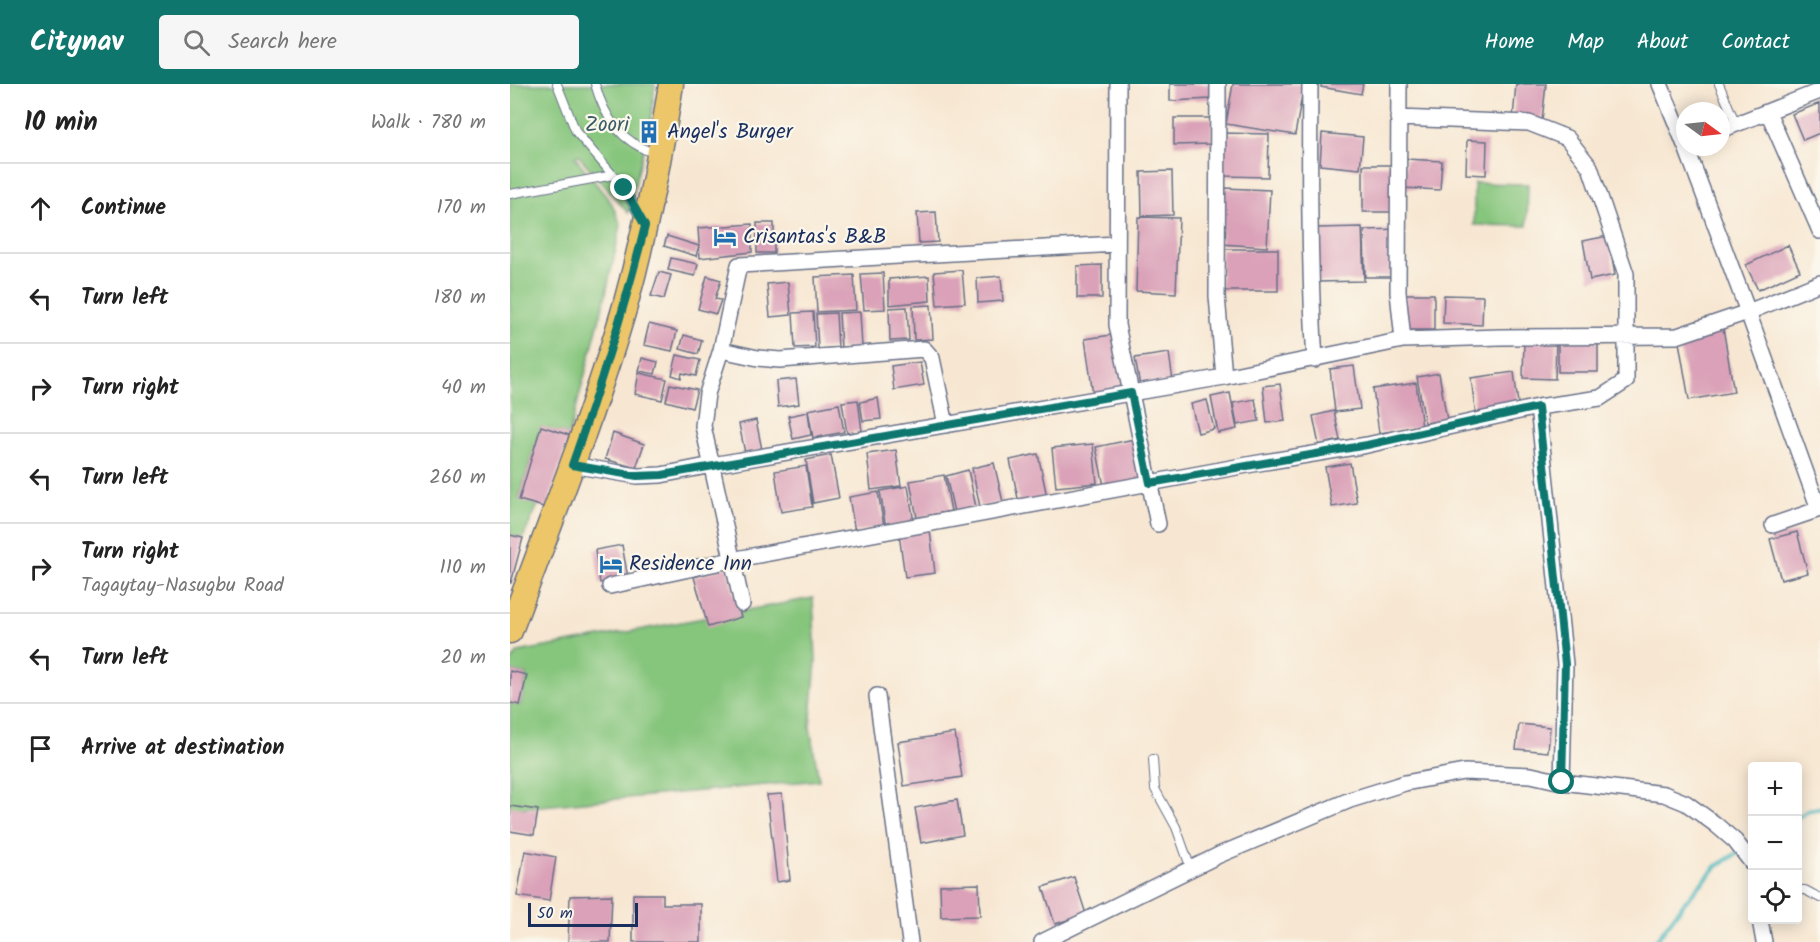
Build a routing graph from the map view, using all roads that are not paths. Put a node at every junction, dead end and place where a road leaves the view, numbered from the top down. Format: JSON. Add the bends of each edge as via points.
{"nodes":[{"id":1,"x":557,"y":84,"type":"edge"},
{"id":2,"x":595,"y":84,"type":"edge"},
{"id":3,"x":671,"y":84,"type":"edge"},
{"id":4,"x":1118,"y":84,"type":"edge"},
{"id":5,"x":1218,"y":84,"type":"edge"},
{"id":6,"x":1310,"y":84,"type":"edge"},
{"id":7,"x":1399,"y":84,"type":"edge"},
{"id":8,"x":1719,"y":84,"type":"edge"},
{"id":9,"x":1663,"y":91,"type":"edge"},
{"id":10,"x":1820,"y":91,"type":"edge"},
{"id":11,"x":1768,"y":112,"type":"junction"},
{"id":12,"x":1398,"y":118,"type":"junction"},
{"id":13,"x":1676,"y":124,"type":"edge"},
{"id":14,"x":1736,"y":124,"type":"junction"},
{"id":15,"x":1730,"y":126,"type":"edge"},
{"id":16,"x":660,"y":155,"type":"junction"},
{"id":17,"x":1689,"y":156,"type":"edge"},
{"id":18,"x":614,"y":176,"type":"junction"},
{"id":19,"x":511,"y":191,"type":"edge"},
{"id":20,"x":645,"y":226,"type":"junction"},
{"id":21,"x":1820,"y":231,"type":"edge"},
{"id":22,"x":1117,"y":244,"type":"junction"},
{"id":23,"x":1820,"y":283,"type":"edge"},
{"id":24,"x":1748,"y":312,"type":"junction"},
{"id":25,"x":1625,"y":336,"type":"junction"},
{"id":26,"x":1403,"y":340,"type":"junction"},
{"id":27,"x":721,"y":350,"type":"junction"},
{"id":28,"x":1315,"y":360,"type":"junction"},
{"id":29,"x":1224,"y":377,"type":"junction"},
{"id":30,"x":1131,"y":393,"type":"junction"},
{"id":31,"x":1538,"y":407,"type":"junction"},
{"id":32,"x":946,"y":425,"type":"junction"},
{"id":33,"x":572,"y":465,"type":"junction"},
{"id":34,"x":712,"y":465,"type":"junction"},
{"id":35,"x":1150,"y":483,"type":"junction"},
{"id":36,"x":1819,"y":509,"type":"edge"},
{"id":37,"x":1158,"y":524,"type":"dead end"},
{"id":38,"x":1773,"y":525,"type":"dead end"},
{"id":39,"x":731,"y":560,"type":"junction"},
{"id":40,"x":610,"y":586,"type":"dead end"},
{"id":41,"x":742,"y":604,"type":"dead end"},
{"id":42,"x":510,"y":631,"type":"edge"},
{"id":43,"x":877,"y":696,"type":"dead end"},
{"id":44,"x":1153,"y":759,"type":"dead end"},
{"id":45,"x":1562,"y":782,"type":"junction"},
{"id":46,"x":1748,"y":858,"type":"edge"},
{"id":47,"x":1191,"y":868,"type":"junction"},
{"id":48,"x":1802,"y":890,"type":"edge"},
{"id":49,"x":1820,"y":898,"type":"edge"},
{"id":50,"x":1761,"y":924,"type":"edge"},
{"id":51,"x":910,"y":942,"type":"edge"},
{"id":52,"x":1042,"y":942,"type":"edge"},
{"id":53,"x":1764,"y":942,"type":"edge"}],
"edges":[{"from":1,"to":18,"type":"lane","via":[[576,132]]},
{"from":2,"to":16,"type":"lane","via":[[620,133],[640,148]]},
{"from":3,"to":16,"type":"main road"},
{"from":4,"to":22,"type":"street"},
{"from":5,"to":29,"type":"street","via":[[1217,296]]},
{"from":6,"to":28,"type":"street","via":[[1310,268]]},
{"from":7,"to":12,"type":"street"},
{"from":8,"to":14,"type":"lane"},
{"from":9,"to":13,"type":"street"},
{"from":10,"to":11,"type":"street"},
{"from":11,"to":14,"type":"street"},
{"from":11,"to":21,"type":"street"},
{"from":12,"to":25,"type":"street","via":[[1529,123],[1568,138],[1590,166],[1626,274]]},
{"from":12,"to":26,"type":"street","via":[[1398,292]]},
{"from":14,"to":15,"type":"street"},
{"from":16,"to":20,"type":"main road"},
{"from":17,"to":24,"type":"street"},
{"from":18,"to":19,"type":"lane"},
{"from":18,"to":20,"type":"lane"},
{"from":20,"to":33,"type":"main road","via":[[624,307]]},
{"from":22,"to":27,"type":"street","via":[[739,266]]},
{"from":22,"to":30,"type":"street","via":[[1117,325]]},
{"from":23,"to":24,"type":"street"},
{"from":24,"to":25,"type":"street","via":[[1677,336]]},
{"from":24,"to":36,"type":"street"},
{"from":25,"to":26,"type":"street"},
{"from":25,"to":31,"type":"street","via":[[1626,381],[1600,398]]},
{"from":26,"to":28,"type":"street"},
{"from":27,"to":32,"type":"street","via":[[780,360],[924,349],[932,358]]},
{"from":27,"to":34,"type":"street","via":[[704,409],[703,426]]},
{"from":28,"to":29,"type":"street"},
{"from":29,"to":30,"type":"street"},
{"from":30,"to":32,"type":"street"},
{"from":30,"to":35,"type":"street"},
{"from":31,"to":35,"type":"street","via":[[1367,445]]},
{"from":31,"to":45,"type":"street","via":[[1565,664]]},
{"from":32,"to":34,"type":"street"},
{"from":33,"to":34,"type":"street","via":[[637,476]]},
{"from":33,"to":42,"type":"main road"},
{"from":34,"to":39,"type":"street"},
{"from":35,"to":37,"type":"street"},
{"from":35,"to":39,"type":"street"},
{"from":36,"to":38,"type":"street"},
{"from":39,"to":40,"type":"street"},
{"from":39,"to":41,"type":"street"},
{"from":43,"to":51,"type":"street"},
{"from":44,"to":47,"type":"lane","via":[[1155,789],[1176,827]]},
{"from":45,"to":46,"type":"street","via":[[1664,794],[1686,803],[1736,841]]},
{"from":45,"to":47,"type":"street","via":[[1531,775],[1464,772],[1405,783],[1350,800]]},
{"from":47,"to":52,"type":"street"},
{"from":48,"to":49,"type":"lane"},
{"from":50,"to":53,"type":"street"}]}
